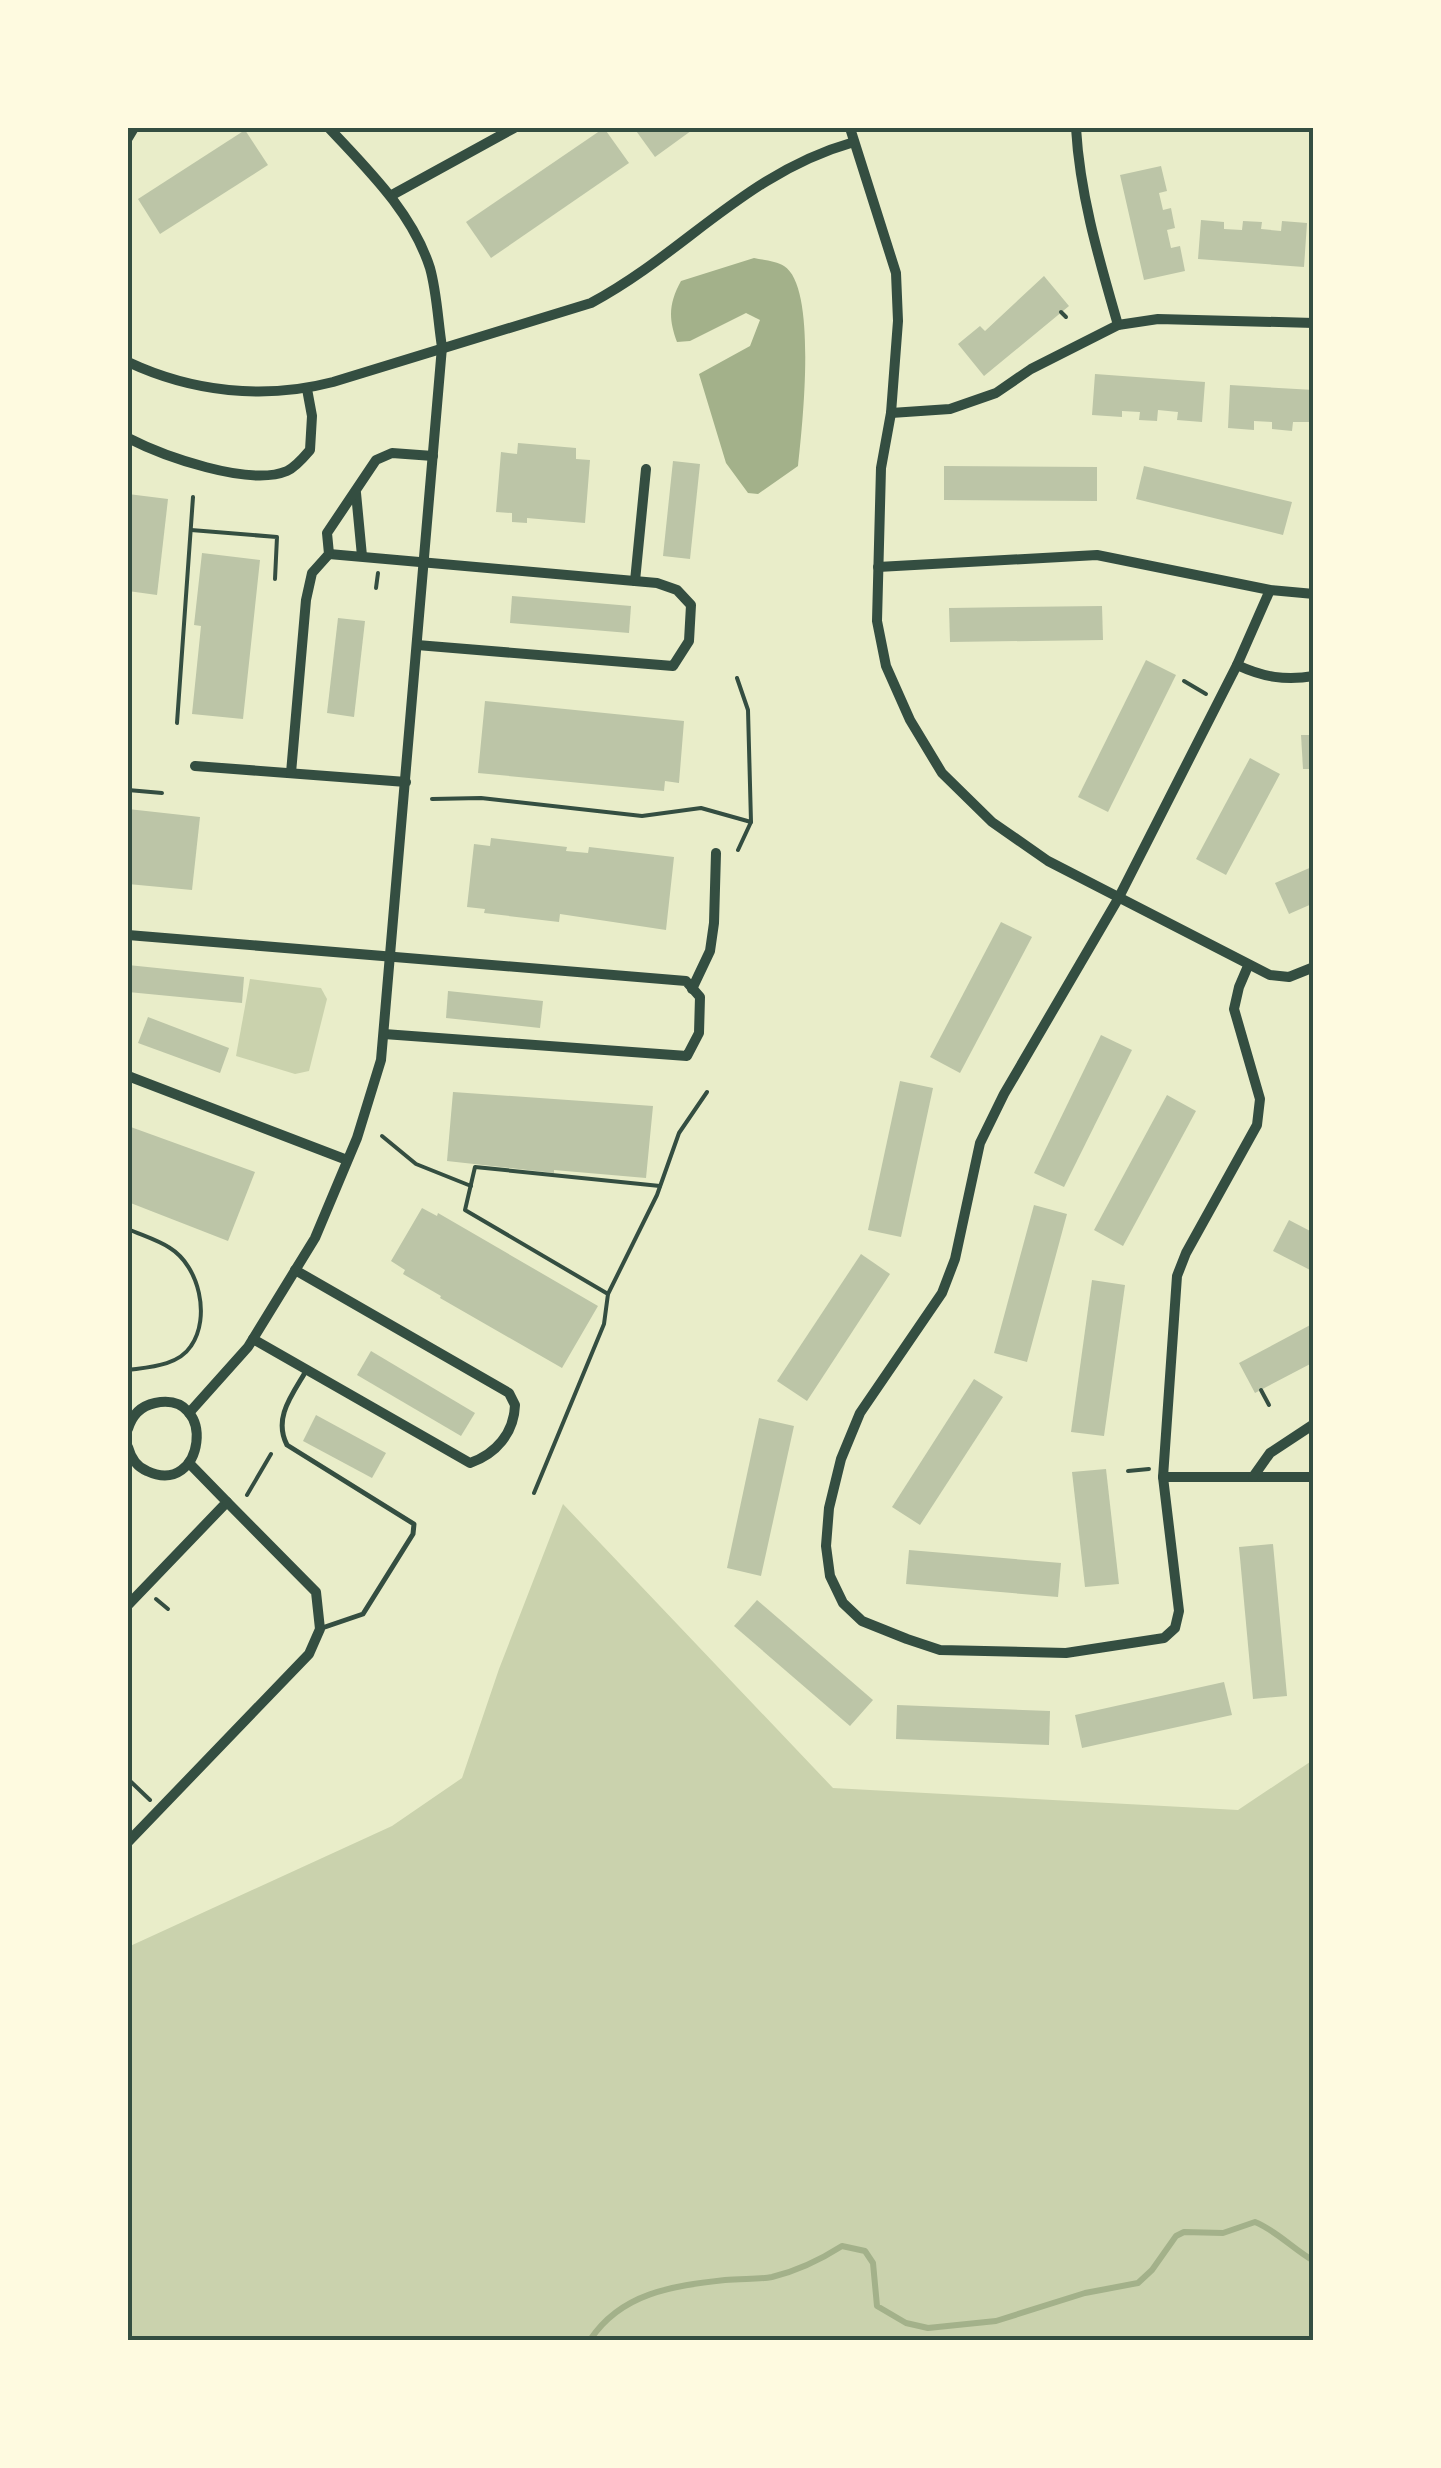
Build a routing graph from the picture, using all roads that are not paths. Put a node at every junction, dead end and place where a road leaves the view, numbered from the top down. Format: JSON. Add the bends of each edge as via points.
{"nodes":[{"id":1,"x":134,"y":128,"type":"edge"},
{"id":2,"x":329,"y":128,"type":"edge"},
{"id":3,"x":514,"y":128,"type":"edge"},
{"id":4,"x":850,"y":128,"type":"edge"},
{"id":5,"x":1076,"y":128,"type":"edge"},
{"id":6,"x":128,"y":138,"type":"edge"},
{"id":7,"x":854,"y":142,"type":"junction"},
{"id":8,"x":392,"y":196,"type":"junction"},
{"id":9,"x":1314,"y":323,"type":"edge"},
{"id":10,"x":1118,"y":325,"type":"junction"},
{"id":11,"x":442,"y":347,"type":"junction"},
{"id":12,"x":128,"y":362,"type":"edge"},
{"id":13,"x":307,"y":389,"type":"junction"},
{"id":14,"x":891,"y":412,"type":"junction"},
{"id":15,"x":128,"y":438,"type":"edge"},
{"id":16,"x":432,"y":456,"type":"junction"},
{"id":17,"x":646,"y":470,"type":"dead end"},
{"id":18,"x":356,"y":493,"type":"junction"},
{"id":19,"x":330,"y":554,"type":"junction"},
{"id":20,"x":362,"y":556,"type":"junction"},
{"id":21,"x":424,"y":561,"type":"junction"},
{"id":22,"x":878,"y":568,"type":"junction"},
{"id":23,"x":635,"y":581,"type":"junction"},
{"id":24,"x":1270,"y":590,"type":"junction"},
{"id":25,"x":1314,"y":594,"type":"edge"},
{"id":26,"x":417,"y":644,"type":"junction"},
{"id":27,"x":1237,"y":666,"type":"junction"},
{"id":28,"x":1314,"y":676,"type":"edge"},
{"id":29,"x":195,"y":766,"type":"dead end"},
{"id":30,"x":291,"y":773,"type":"junction"},
{"id":31,"x":406,"y":782,"type":"junction"},
{"id":32,"x":716,"y":854,"type":"dead end"},
{"id":33,"x":1118,"y":899,"type":"junction"},
{"id":34,"x":128,"y":936,"type":"edge"},
{"id":35,"x":390,"y":957,"type":"junction"},
{"id":36,"x":1248,"y":966,"type":"junction"},
{"id":37,"x":1314,"y":967,"type":"edge"},
{"id":38,"x":692,"y":988,"type":"junction"},
{"id":39,"x":384,"y":1034,"type":"junction"},
{"id":40,"x":128,"y":1076,"type":"edge"},
{"id":41,"x":348,"y":1160,"type":"junction"},
{"id":42,"x":295,"y":1270,"type":"junction"},
{"id":43,"x":253,"y":1338,"type":"junction"},
{"id":44,"x":307,"y":1370,"type":"junction"},
{"id":45,"x":128,"y":1402,"type":"edge"},
{"id":46,"x":138,"y":1412,"type":"junction"},
{"id":47,"x":188,"y":1413,"type":"junction"},
{"id":48,"x":1314,"y":1424,"type":"edge"},
{"id":49,"x":128,"y":1428,"type":"edge"},
{"id":50,"x":128,"y":1448,"type":"edge"},
{"id":51,"x":189,"y":1463,"type":"junction"},
{"id":52,"x":1162,"y":1477,"type":"junction"},
{"id":53,"x":1253,"y":1477,"type":"junction"},
{"id":54,"x":1314,"y":1478,"type":"edge"},
{"id":55,"x":227,"y":1502,"type":"junction"},
{"id":56,"x":128,"y":1605,"type":"edge"},
{"id":57,"x":320,"y":1629,"type":"junction"},
{"id":58,"x":128,"y":1842,"type":"edge"}],
"edges":[{"from":1,"to":6,"type":"street"},
{"from":2,"to":8,"type":"street"},
{"from":3,"to":8,"type":"street"},
{"from":4,"to":7,"type":"street"},
{"from":5,"to":10,"type":"street","via":[[1091,232]]},
{"from":7,"to":11,"type":"street","via":[[758,184],[590,303]]},
{"from":7,"to":14,"type":"street","via":[[896,274]]},
{"from":8,"to":11,"type":"street","via":[[430,268]]},
{"from":9,"to":10,"type":"street","via":[[1175,319]]},
{"from":10,"to":14,"type":"street","via":[[996,393],[950,409]]},
{"from":11,"to":13,"type":"street"},
{"from":11,"to":16,"type":"street"},
{"from":12,"to":13,"type":"street","via":[[201,386],[262,394]]},
{"from":13,"to":15,"type":"street","via":[[310,450],[287,471],[223,471]]},
{"from":14,"to":22,"type":"street","via":[[881,468]]},
{"from":16,"to":18,"type":"street","via":[[392,453],[376,460]]},
{"from":16,"to":21,"type":"street"},
{"from":17,"to":23,"type":"street"},
{"from":18,"to":19,"type":"street","via":[[327,533]]},
{"from":18,"to":20,"type":"street"},
{"from":19,"to":20,"type":"street"},
{"from":19,"to":30,"type":"street","via":[[312,573],[306,600]]},
{"from":20,"to":21,"type":"street"},
{"from":21,"to":23,"type":"street"},
{"from":21,"to":26,"type":"street"},
{"from":22,"to":24,"type":"street","via":[[1097,555]]},
{"from":22,"to":33,"type":"street","via":[[877,621],[886,666],[942,773],[1006,832]]},
{"from":23,"to":26,"type":"street","via":[[677,590],[691,606],[688,640],[673,666]]},
{"from":24,"to":25,"type":"street"},
{"from":24,"to":27,"type":"street"},
{"from":26,"to":31,"type":"street"},
{"from":27,"to":28,"type":"street","via":[[1261,677]]},
{"from":27,"to":33,"type":"street"},
{"from":29,"to":30,"type":"street"},
{"from":30,"to":31,"type":"street"},
{"from":31,"to":35,"type":"street"},
{"from":32,"to":38,"type":"street","via":[[710,952]]},
{"from":33,"to":36,"type":"street"},
{"from":33,"to":52,"type":"street","via":[[980,1143],[956,1260],[942,1293],[860,1413],[828,1508],[830,1576],[843,1604],[862,1620],[940,1650],[1066,1653],[1164,1638],[1176,1628],[1179,1611]]},
{"from":34,"to":35,"type":"street"},
{"from":35,"to":38,"type":"street","via":[[686,981]]},
{"from":35,"to":39,"type":"street"},
{"from":36,"to":37,"type":"street","via":[[1289,978]]},
{"from":36,"to":52,"type":"street","via":[[1234,1008],[1260,1099],[1257,1125],[1177,1276]]},
{"from":38,"to":39,"type":"street","via":[[700,997],[699,1033],[687,1056]]},
{"from":39,"to":41,"type":"street"},
{"from":40,"to":41,"type":"street"},
{"from":41,"to":42,"type":"street"},
{"from":42,"to":43,"type":"street"},
{"from":42,"to":44,"type":"street","via":[[508,1393],[514,1417],[488,1457],[470,1463]]},
{"from":43,"to":44,"type":"street"},
{"from":43,"to":47,"type":"street"},
{"from":44,"to":57,"type":"lane","via":[[282,1415],[286,1444],[414,1524],[363,1614]]},
{"from":45,"to":46,"type":"street"},
{"from":46,"to":47,"type":"street","via":[[162,1402]]},
{"from":46,"to":49,"type":"street"},
{"from":47,"to":51,"type":"street","via":[[198,1443]]},
{"from":48,"to":53,"type":"street","via":[[1270,1453]]},
{"from":50,"to":51,"type":"street","via":[[136,1464],[157,1474]]},
{"from":51,"to":55,"type":"street"},
{"from":52,"to":53,"type":"street"},
{"from":53,"to":54,"type":"street"},
{"from":55,"to":56,"type":"street"},
{"from":55,"to":57,"type":"street","via":[[316,1592]]},
{"from":57,"to":58,"type":"street","via":[[309,1654]]}]}
